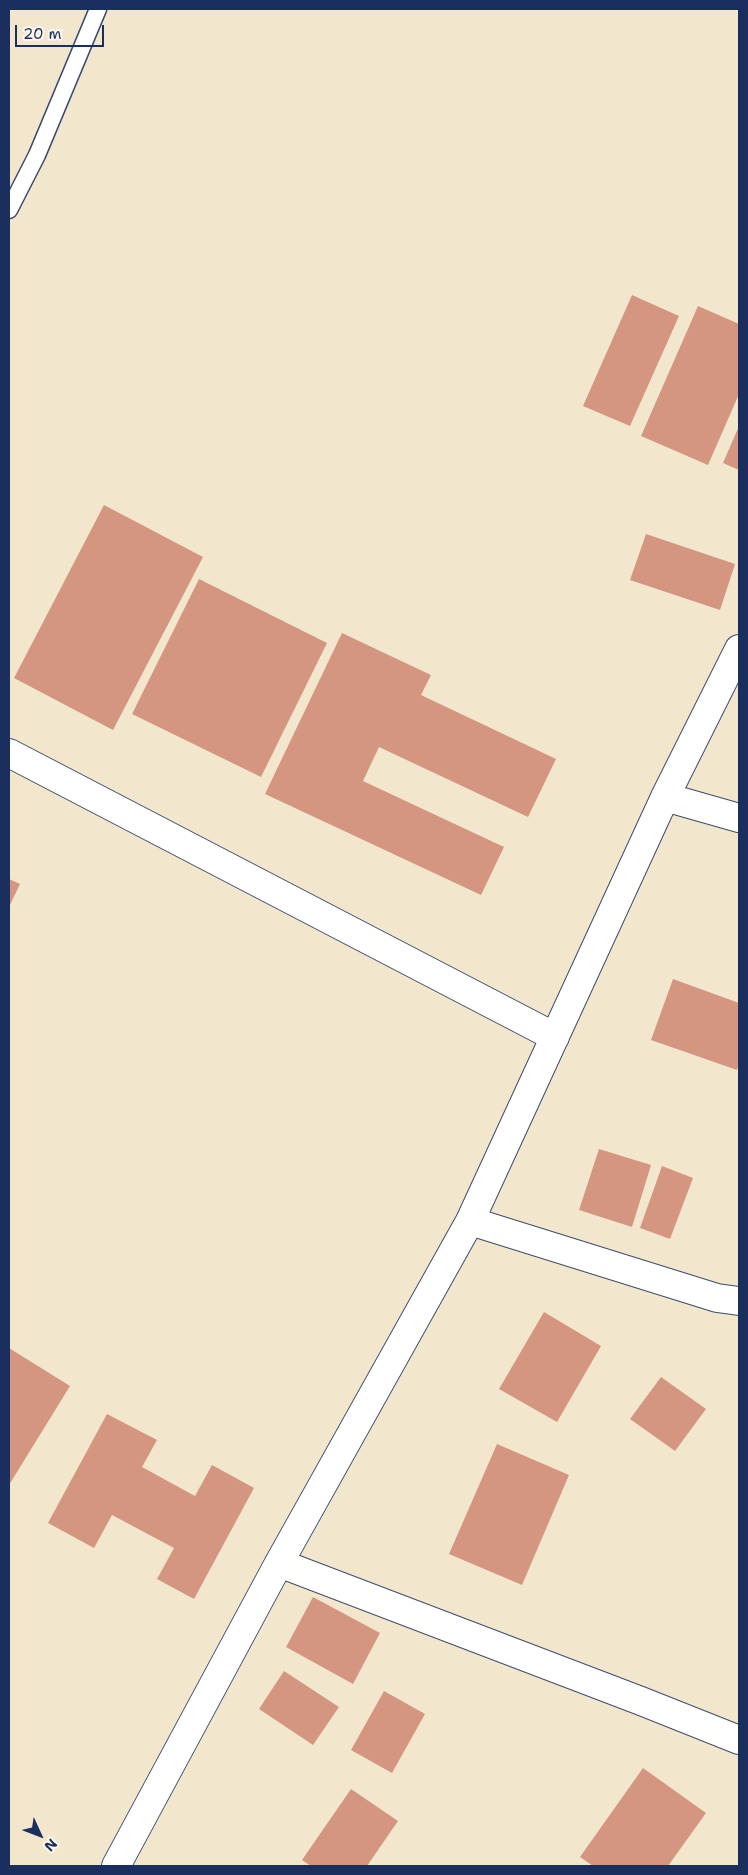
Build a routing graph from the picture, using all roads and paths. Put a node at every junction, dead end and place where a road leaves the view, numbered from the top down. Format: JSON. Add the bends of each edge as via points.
{"nodes":[{"id":1,"x":98,"y":9,"type":"edge"},
{"id":2,"x":9,"y":210,"type":"edge"},
{"id":3,"x":739,"y":649,"type":"edge"},
{"id":4,"x":9,"y":752,"type":"edge"},
{"id":5,"x":665,"y":797,"type":"junction"},
{"id":6,"x":739,"y":818,"type":"edge"},
{"id":7,"x":554,"y":1037,"type":"junction"},
{"id":8,"x":470,"y":1222,"type":"junction"},
{"id":9,"x":739,"y":1301,"type":"edge"},
{"id":10,"x":278,"y":1563,"type":"junction"},
{"id":11,"x":739,"y":1740,"type":"edge"},
{"id":12,"x":116,"y":1866,"type":"edge"}],
"edges":[{"from":1,"to":2,"type":"lane","via":[[38,155]]},
{"from":3,"to":5,"type":"street"},
{"from":4,"to":7,"type":"street"},
{"from":5,"to":6,"type":"street"},
{"from":5,"to":7,"type":"street"},
{"from":7,"to":8,"type":"street"},
{"from":8,"to":9,"type":"street","via":[[717,1298]]},
{"from":8,"to":10,"type":"street"},
{"from":10,"to":11,"type":"street"},
{"from":10,"to":12,"type":"street"}]}
